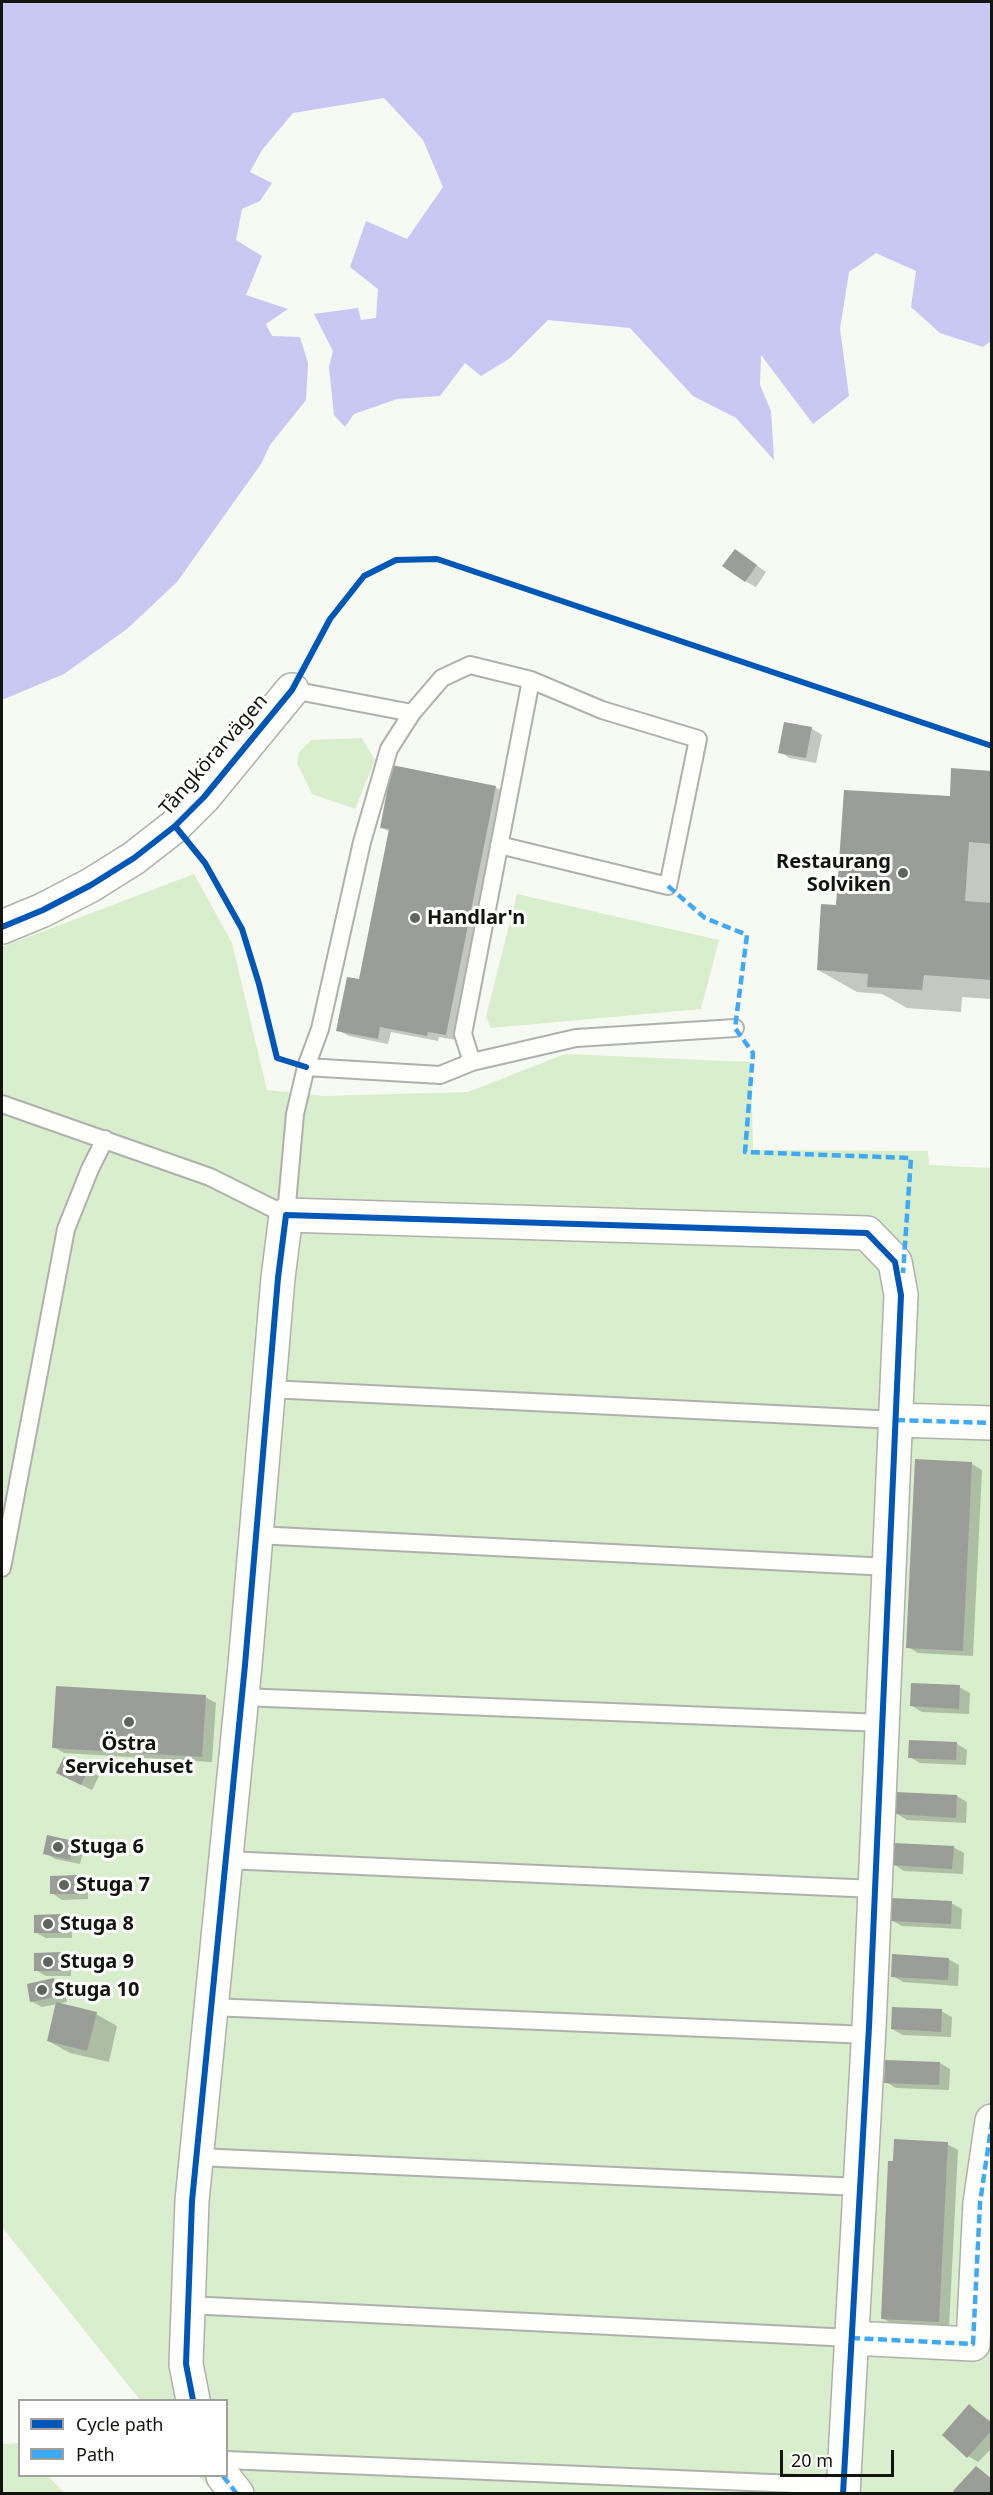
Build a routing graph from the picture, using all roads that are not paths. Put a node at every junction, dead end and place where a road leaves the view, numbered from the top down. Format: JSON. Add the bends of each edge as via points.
{"nodes":[{"id":1,"x":531,"y":680,"type":"junction"},
{"id":2,"x":292,"y":690,"type":"joint"},
{"id":3,"x":412,"y":713,"type":"junction"},
{"id":4,"x":499,"y":845,"type":"junction"},
{"id":5,"x":2,"y":927,"type":"edge"},
{"id":6,"x":735,"y":1028,"type":"dead end"},
{"id":7,"x":472,"y":1062,"type":"junction"},
{"id":8,"x":306,"y":1067,"type":"junction"},
{"id":9,"x":2,"y":1104,"type":"edge"},
{"id":10,"x":105,"y":1139,"type":"junction"},
{"id":11,"x":286,"y":1215,"type":"junction"},
{"id":12,"x":269,"y":1389,"type":"junction"},
{"id":13,"x":896,"y":1420,"type":"junction"},
{"id":14,"x":992,"y":1423,"type":"edge"},
{"id":15,"x":256,"y":1535,"type":"junction"},
{"id":16,"x":889,"y":1567,"type":"junction"},
{"id":17,"x":2,"y":1568,"type":"edge"},
{"id":18,"x":242,"y":1697,"type":"junction"},
{"id":19,"x":883,"y":1723,"type":"junction"},
{"id":20,"x":226,"y":1860,"type":"junction"},
{"id":21,"x":875,"y":1889,"type":"junction"},
{"id":22,"x":211,"y":2007,"type":"junction"},
{"id":23,"x":868,"y":2035,"type":"junction"},
{"id":24,"x":992,"y":2121,"type":"edge"},
{"id":25,"x":196,"y":2157,"type":"junction"},
{"id":26,"x":859,"y":2187,"type":"junction"},
{"id":27,"x":188,"y":2305,"type":"junction"},
{"id":28,"x":851,"y":2338,"type":"junction"},
{"id":29,"x":193,"y":2399,"type":"edge"},
{"id":30,"x":228,"y":2460,"type":"edge"},
{"id":31,"x":225,"y":2477,"type":"edge"},
{"id":32,"x":843,"y":2490,"type":"edge"},
{"id":33,"x":237,"y":2493,"type":"edge"}],
"edges":[{"from":1,"to":3,"type":"lane","via":[[470,665],[442,678]]},
{"from":1,"to":4,"type":"lane"},
{"from":1,"to":4,"type":"lane","via":[[602,710],[698,739],[668,886]]},
{"from":2,"to":3,"type":"lane"},
{"from":2,"to":5,"type":"street","name":"Tångkörarvägen","via":[[204,797],[175,826],[91,885]]},
{"from":3,"to":8,"type":"lane","via":[[389,749],[362,843],[321,1029]]},
{"from":4,"to":7,"type":"lane","via":[[463,1034]]},
{"from":6,"to":7,"type":"lane","via":[[576,1038]]},
{"from":7,"to":8,"type":"lane","via":[[440,1075]]},
{"from":8,"to":11,"type":"lane","via":[[295,1114]]},
{"from":9,"to":10,"type":"lane"},
{"from":10,"to":11,"type":"lane","via":[[210,1177]]},
{"from":10,"to":17,"type":"lane","via":[[66,1229]]},
{"from":11,"to":12,"type":"street"},
{"from":11,"to":13,"type":"street","via":[[867,1233],[896,1262],[901,1295]]},
{"from":12,"to":13,"type":"lane"},
{"from":12,"to":15,"type":"street"},
{"from":13,"to":14,"type":"street"},
{"from":13,"to":16,"type":"street"},
{"from":15,"to":16,"type":"lane"},
{"from":15,"to":18,"type":"street"},
{"from":16,"to":19,"type":"street"},
{"from":18,"to":19,"type":"lane"},
{"from":18,"to":20,"type":"street"},
{"from":19,"to":21,"type":"street"},
{"from":20,"to":21,"type":"lane"},
{"from":20,"to":22,"type":"street"},
{"from":21,"to":23,"type":"street"},
{"from":22,"to":23,"type":"lane"},
{"from":22,"to":25,"type":"street"},
{"from":23,"to":26,"type":"street"},
{"from":24,"to":28,"type":"street","via":[[980,2203],[973,2344]]},
{"from":25,"to":26,"type":"lane"},
{"from":25,"to":27,"type":"street"},
{"from":26,"to":28,"type":"street"},
{"from":27,"to":28,"type":"lane"},
{"from":27,"to":29,"type":"street","via":[[186,2364]]},
{"from":28,"to":32,"type":"street"},
{"from":30,"to":32,"type":"lane"},
{"from":31,"to":33,"type":"street"}]}
